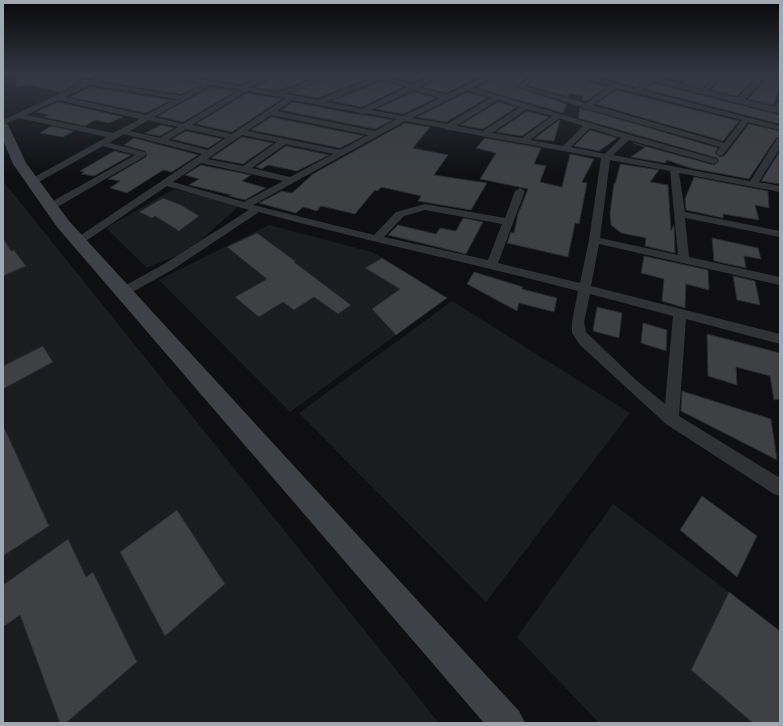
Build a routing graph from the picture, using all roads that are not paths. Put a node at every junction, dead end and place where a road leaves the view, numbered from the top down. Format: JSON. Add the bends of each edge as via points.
{"nodes":[{"id":1,"x":40,"y":107,"type":"edge"},
{"id":2,"x":97,"y":107,"type":"edge"},
{"id":3,"x":165,"y":107,"type":"edge"},
{"id":4,"x":217,"y":107,"type":"edge"},
{"id":5,"x":278,"y":107,"type":"edge"},
{"id":6,"x":336,"y":107,"type":"edge"},
{"id":7,"x":371,"y":107,"type":"edge"},
{"id":8,"x":429,"y":107,"type":"edge"},
{"id":9,"x":481,"y":107,"type":"edge"},
{"id":10,"x":525,"y":107,"type":"edge"},
{"id":11,"x":529,"y":107,"type":"edge"},
{"id":12,"x":586,"y":107,"type":"edge"},
{"id":13,"x":699,"y":107,"type":"edge"},
{"id":14,"x":768,"y":107,"type":"edge"},
{"id":15,"x":779,"y":109,"type":"edge"},
{"id":16,"x":270,"y":112,"type":"junction"},
{"id":17,"x":361,"y":112,"type":"junction"},
{"id":18,"x":557,"y":116,"type":"junction"},
{"id":19,"x":146,"y":118,"type":"junction"},
{"id":20,"x":747,"y":119,"type":"junction"},
{"id":21,"x":403,"y":120,"type":"junction"},
{"id":22,"x":11,"y":121,"type":"edge"},
{"id":23,"x":608,"y":122,"type":"junction"},
{"id":24,"x":3,"y":123,"type":"edge"},
{"id":25,"x":589,"y":125,"type":"junction"},
{"id":26,"x":186,"y":127,"type":"junction"},
{"id":27,"x":447,"y":128,"type":"junction"},
{"id":28,"x":780,"y":128,"type":"edge"},
{"id":29,"x":122,"y":131,"type":"junction"},
{"id":30,"x":241,"y":132,"type":"junction"},
{"id":31,"x":376,"y":134,"type":"junction"},
{"id":32,"x":484,"y":134,"type":"junction"},
{"id":33,"x":114,"y":136,"type":"junction"},
{"id":34,"x":233,"y":137,"type":"junction"},
{"id":35,"x":627,"y":137,"type":"junction"},
{"id":36,"x":162,"y":140,"type":"junction"},
{"id":37,"x":284,"y":141,"type":"junction"},
{"id":38,"x":523,"y":141,"type":"junction"},
{"id":39,"x":780,"y":141,"type":"edge"},
{"id":40,"x":101,"y":143,"type":"junction"},
{"id":41,"x":726,"y":146,"type":"junction"},
{"id":42,"x":564,"y":149,"type":"junction"},
{"id":43,"x":210,"y":153,"type":"junction"},
{"id":44,"x":342,"y":153,"type":"junction"},
{"id":45,"x":606,"y":157,"type":"junction"},
{"id":46,"x":661,"y":157,"type":"junction"},
{"id":47,"x":199,"y":160,"type":"junction"},
{"id":48,"x":714,"y":161,"type":"junction"},
{"id":49,"x":245,"y":169,"type":"junction"},
{"id":50,"x":674,"y":170,"type":"junction"},
{"id":51,"x":704,"y":175,"type":"junction"},
{"id":52,"x":291,"y":180,"type":"junction"},
{"id":53,"x":32,"y":182,"type":"junction"},
{"id":54,"x":166,"y":182,"type":"junction"},
{"id":55,"x":753,"y":184,"type":"junction"},
{"id":56,"x":780,"y":189,"type":"edge"},
{"id":57,"x":520,"y":191,"type":"dead end"},
{"id":58,"x":244,"y":206,"type":"junction"},
{"id":59,"x":50,"y":207,"type":"junction"},
{"id":60,"x":257,"y":209,"type":"junction"},
{"id":61,"x":680,"y":214,"type":"junction"},
{"id":62,"x":508,"y":222,"type":"junction"},
{"id":63,"x":780,"y":234,"type":"edge"},
{"id":64,"x":376,"y":239,"type":"junction"},
{"id":65,"x":594,"y":240,"type":"junction"},
{"id":66,"x":79,"y":241,"type":"junction"},
{"id":67,"x":684,"y":260,"type":"junction"},
{"id":68,"x":492,"y":265,"type":"junction"},
{"id":69,"x":780,"y":281,"type":"edge"},
{"id":70,"x":586,"y":289,"type":"junction"},
{"id":71,"x":123,"y":292,"type":"junction"},
{"id":72,"x":680,"y":314,"type":"junction"},
{"id":73,"x":780,"y":339,"type":"edge"},
{"id":74,"x":670,"y":418,"type":"junction"},
{"id":75,"x":780,"y":488,"type":"edge"},
{"id":76,"x":507,"y":723,"type":"edge"}],
"edges":[{"from":1,"to":22,"type":"street"},
{"from":2,"to":19,"type":"street"},
{"from":3,"to":19,"type":"street"},
{"from":4,"to":26,"type":"street"},
{"from":5,"to":16,"type":"street"},
{"from":6,"to":17,"type":"street"},
{"from":7,"to":17,"type":"street"},
{"from":8,"to":21,"type":"street"},
{"from":9,"to":27,"type":"street"},
{"from":10,"to":32,"type":"street"},
{"from":11,"to":18,"type":"street"},
{"from":12,"to":23,"type":"street"},
{"from":13,"to":20,"type":"street"},
{"from":14,"to":15,"type":"street"},
{"from":16,"to":30,"type":"street"},
{"from":16,"to":31,"type":"street"},
{"from":17,"to":21,"type":"street"},
{"from":18,"to":25,"type":"street"},
{"from":18,"to":38,"type":"street"},
{"from":19,"to":26,"type":"street"},
{"from":19,"to":29,"type":"street"},
{"from":20,"to":28,"type":"street"},
{"from":20,"to":41,"type":"street"},
{"from":21,"to":27,"type":"street"},
{"from":21,"to":31,"type":"street"},
{"from":22,"to":24,"type":"street"},
{"from":22,"to":33,"type":"street"},
{"from":22,"to":53,"type":"main road","via":[[20,164]]},
{"from":23,"to":25,"type":"street"},
{"from":23,"to":35,"type":"street"},
{"from":23,"to":41,"type":"street"},
{"from":25,"to":42,"type":"street"},
{"from":26,"to":34,"type":"street"},
{"from":26,"to":36,"type":"street"},
{"from":27,"to":32,"type":"street"},
{"from":29,"to":33,"type":"street"},
{"from":29,"to":36,"type":"street"},
{"from":30,"to":34,"type":"street"},
{"from":30,"to":37,"type":"street"},
{"from":31,"to":44,"type":"street"},
{"from":32,"to":38,"type":"street"},
{"from":33,"to":40,"type":"street"},
{"from":34,"to":43,"type":"street"},
{"from":35,"to":45,"type":"street"},
{"from":35,"to":46,"type":"street"},
{"from":36,"to":43,"type":"street"},
{"from":37,"to":44,"type":"street"},
{"from":37,"to":49,"type":"street"},
{"from":38,"to":42,"type":"street"},
{"from":39,"to":55,"type":"street"},
{"from":40,"to":53,"type":"street"},
{"from":40,"to":59,"type":"street","via":[[142,154]]},
{"from":41,"to":48,"type":"street"},
{"from":42,"to":45,"type":"street"},
{"from":43,"to":47,"type":"street"},
{"from":44,"to":52,"type":"street"},
{"from":45,"to":46,"type":"street"},
{"from":45,"to":65,"type":"street"},
{"from":46,"to":48,"type":"street"},
{"from":46,"to":50,"type":"street"},
{"from":47,"to":49,"type":"street"},
{"from":47,"to":54,"type":"street"},
{"from":48,"to":51,"type":"street"},
{"from":49,"to":52,"type":"street"},
{"from":50,"to":51,"type":"street"},
{"from":50,"to":61,"type":"street"},
{"from":51,"to":55,"type":"street"},
{"from":52,"to":58,"type":"street"},
{"from":53,"to":59,"type":"main road"},
{"from":54,"to":58,"type":"street"},
{"from":54,"to":66,"type":"street"},
{"from":55,"to":56,"type":"street"},
{"from":57,"to":62,"type":"street"},
{"from":58,"to":60,"type":"street"},
{"from":59,"to":66,"type":"main road"},
{"from":60,"to":64,"type":"street"},
{"from":60,"to":71,"type":"street","via":[[168,267]]},
{"from":61,"to":63,"type":"street"},
{"from":61,"to":67,"type":"street"},
{"from":62,"to":64,"type":"street","via":[[425,207],[400,214]]},
{"from":62,"to":68,"type":"street"},
{"from":64,"to":68,"type":"street"},
{"from":65,"to":67,"type":"street"},
{"from":65,"to":70,"type":"street"},
{"from":66,"to":71,"type":"main road"},
{"from":67,"to":69,"type":"street"},
{"from":68,"to":70,"type":"street"},
{"from":70,"to":72,"type":"street"},
{"from":70,"to":74,"type":"street","via":[[578,322],[582,337]]},
{"from":71,"to":76,"type":"main road"},
{"from":72,"to":73,"type":"street"},
{"from":72,"to":74,"type":"street"},
{"from":74,"to":75,"type":"street"}]}
